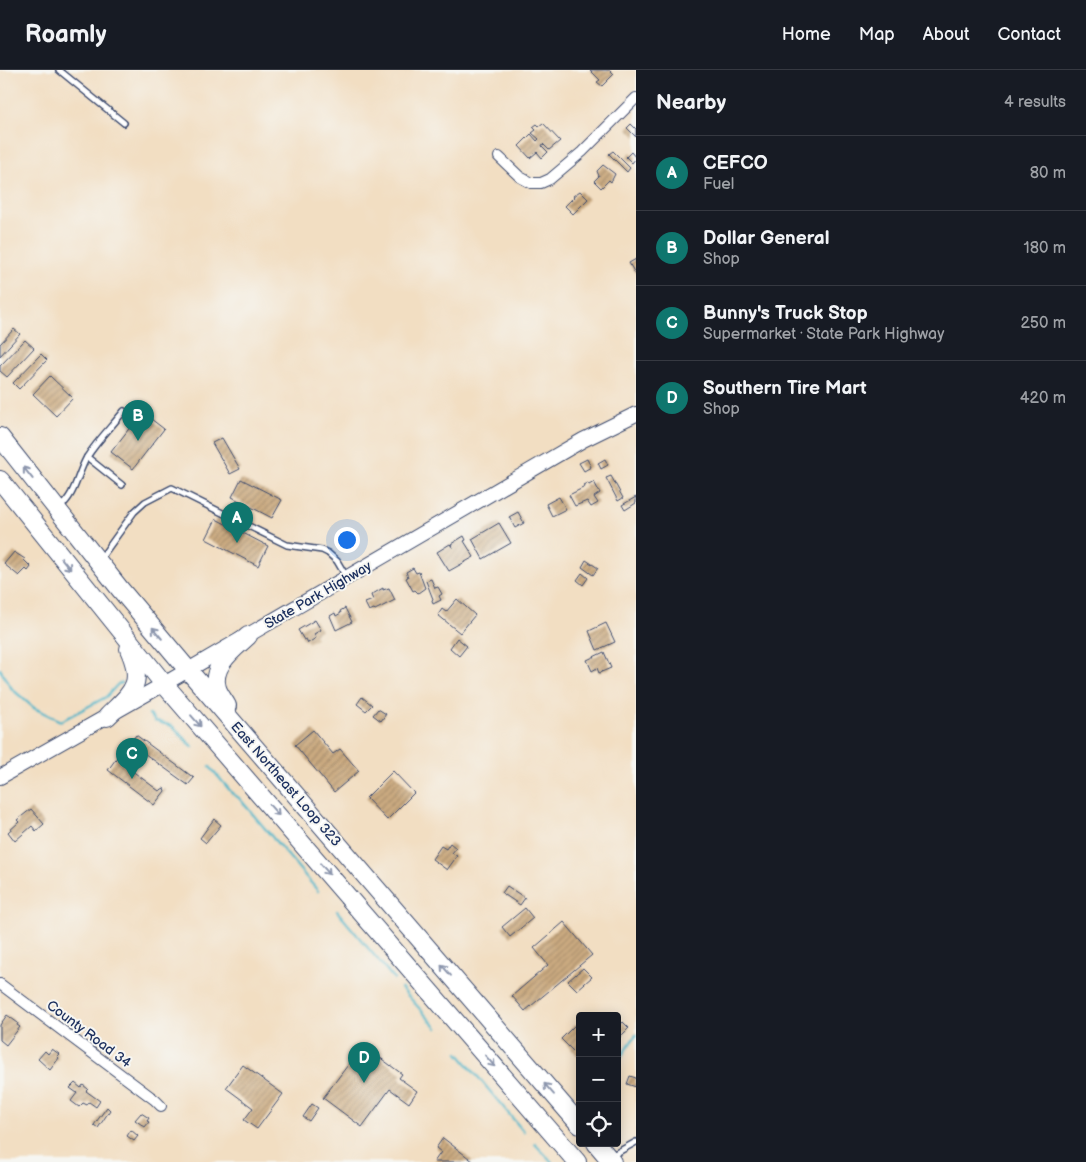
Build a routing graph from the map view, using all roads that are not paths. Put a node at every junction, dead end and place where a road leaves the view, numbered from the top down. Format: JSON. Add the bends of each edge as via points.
{"nodes":[{"id":1,"x":59,"y":70,"type":"edge"},
{"id":2,"x":636,"y":98,"type":"edge"},
{"id":3,"x":124,"y":122,"type":"dead end"},
{"id":4,"x":499,"y":157,"type":"dead end"},
{"id":5,"x":124,"y":411,"type":"dead end"},
{"id":6,"x":636,"y":414,"type":"edge"},
{"id":7,"x":0,"y":437,"type":"edge"},
{"id":8,"x":87,"y":457,"type":"junction"},
{"id":9,"x":0,"y":480,"type":"edge"},
{"id":10,"x":122,"y":485,"type":"dead end"},
{"id":11,"x":57,"y":510,"type":"junction"},
{"id":12,"x":35,"y":526,"type":"junction"},
{"id":13,"x":98,"y":562,"type":"junction"},
{"id":14,"x":347,"y":578,"type":"junction"},
{"id":15,"x":122,"y":632,"type":"junction"},
{"id":16,"x":248,"y":636,"type":"junction"},
{"id":17,"x":188,"y":670,"type":"junction"},
{"id":18,"x":164,"y":684,"type":"junction"},
{"id":19,"x":107,"y":717,"type":"junction"},
{"id":20,"x":242,"y":733,"type":"junction"},
{"id":21,"x":0,"y":777,"type":"edge"},
{"id":22,"x":313,"y":816,"type":"junction"},
{"id":23,"x":293,"y":832,"type":"junction"},
{"id":24,"x":0,"y":984,"type":"edge"},
{"id":25,"x":478,"y":1007,"type":"junction"},
{"id":26,"x":458,"y":1025,"type":"junction"},
{"id":27,"x":161,"y":1106,"type":"dead end"},
{"id":28,"x":576,"y":1120,"type":"edge"},
{"id":29,"x":636,"y":1142,"type":"edge"},
{"id":30,"x":599,"y":1147,"type":"edge"},
{"id":31,"x":608,"y":1160,"type":"edge"},
{"id":32,"x":577,"y":1162,"type":"edge"}],
"edges":[{"from":1,"to":3,"type":"lane"},
{"from":2,"to":4,"type":"street","via":[[582,152],[541,183],[531,183],[520,177]]},
{"from":5,"to":8,"type":"lane"},
{"from":6,"to":14,"type":"main road","name":"State Park Highway","via":[[583,440]]},
{"from":11,"to":7,"type":"highway","name":"East Northeast Loop 323","one_way":true},
{"from":8,"to":10,"type":"lane"},
{"from":8,"to":11,"type":"lane","via":[[72,493]]},
{"from":9,"to":12,"type":"highway","name":"East Northeast Loop 323"},
{"from":11,"to":12,"type":"highway"},
{"from":11,"to":13,"type":"highway","name":"East Northeast Loop 323"},
{"from":12,"to":15,"type":"highway","name":"East Northeast Loop 323","one_way":true},
{"from":13,"to":14,"type":"lane","via":[[134,512],[172,488],[287,545],[328,553]]},
{"from":17,"to":13,"type":"highway","name":"East Northeast Loop 323","one_way":true},
{"from":14,"to":16,"type":"main road","name":"State Park Highway"},
{"from":15,"to":18,"type":"highway","name":"East Northeast Loop 323"},
{"from":15,"to":19,"type":"highway","via":[[135,663],[136,680],[128,696]]},
{"from":16,"to":17,"type":"main road","name":"State Park Highway"},
{"from":16,"to":20,"type":"highway","via":[[222,661],[216,676],[219,693]]},
{"from":17,"to":18,"type":"main road","name":"State Park Highway"},
{"from":17,"to":20,"type":"highway","name":"East Northeast Loop 323"},
{"from":18,"to":19,"type":"main road","name":"State Park Highway"},
{"from":18,"to":23,"type":"highway","name":"East Northeast Loop 323","one_way":true},
{"from":19,"to":21,"type":"main road","name":"State Park Highway"},
{"from":20,"to":22,"type":"highway","name":"East Northeast Loop 323"},
{"from":22,"to":23,"type":"highway"},
{"from":25,"to":22,"type":"highway","name":"East Northeast Loop 323","one_way":true},
{"from":23,"to":26,"type":"highway","name":"East Northeast Loop 323","one_way":true},
{"from":24,"to":27,"type":"street","name":"County Road 34"},
{"from":25,"to":26,"type":"highway"},
{"from":28,"to":25,"type":"highway","name":"East Northeast Loop 323","one_way":true},
{"from":26,"to":32,"type":"highway","name":"East Northeast Loop 323","one_way":true},
{"from":29,"to":31,"type":"lane"},
{"from":30,"to":31,"type":"highway"}]}
